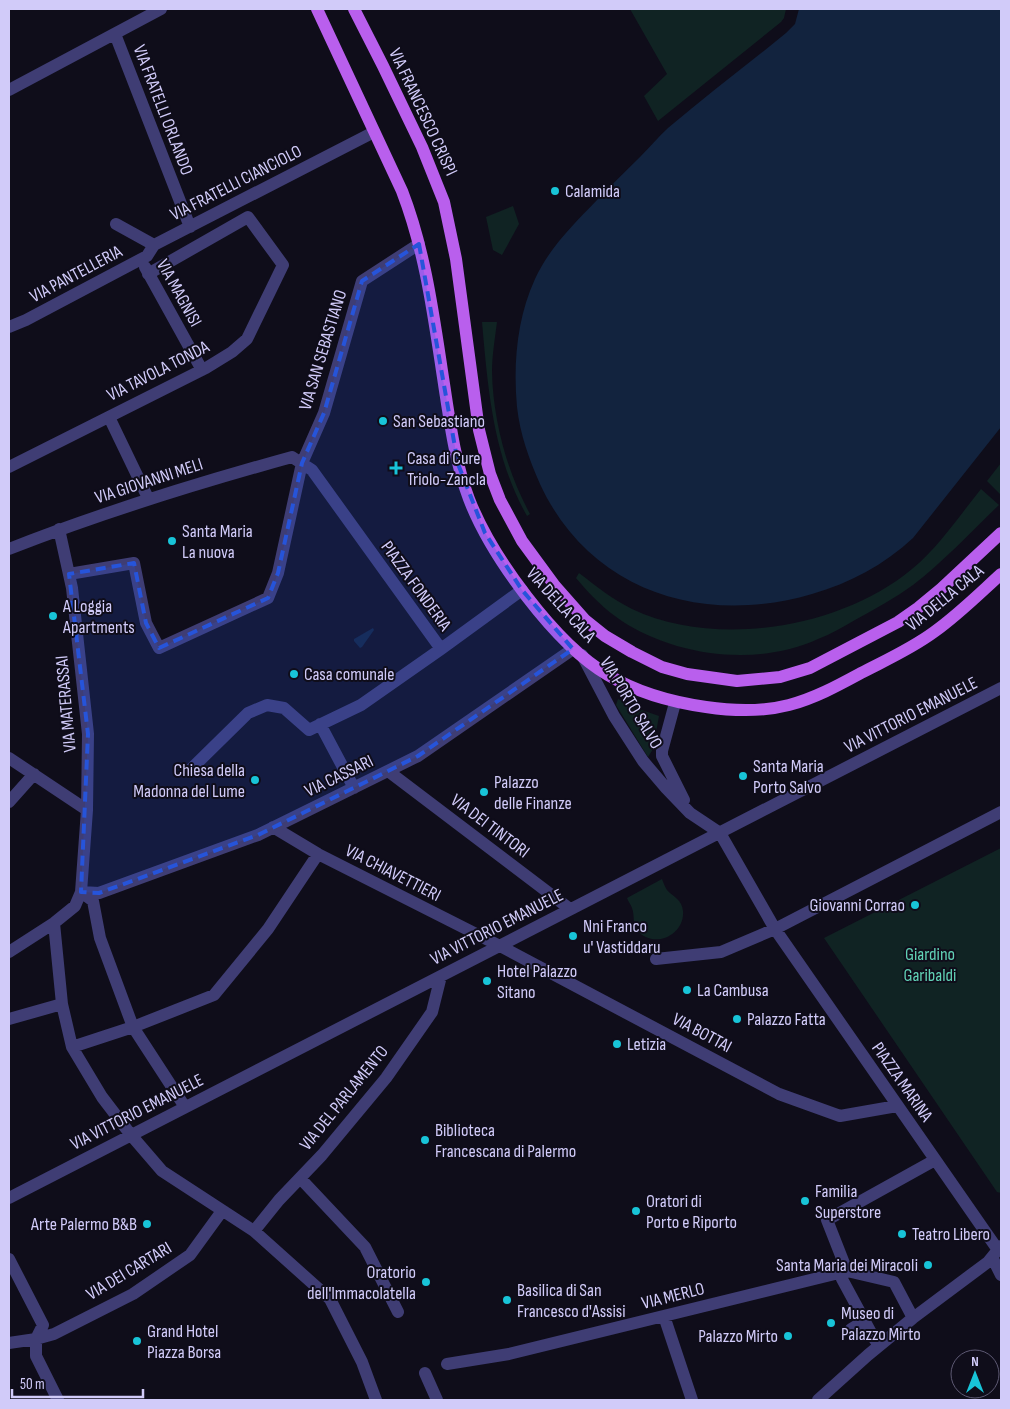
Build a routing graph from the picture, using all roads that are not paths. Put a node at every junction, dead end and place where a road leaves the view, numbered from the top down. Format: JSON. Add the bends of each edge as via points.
{"nodes":[{"id":1,"x":161,"y":9,"type":"edge"},
{"id":2,"x":311,"y":9,"type":"edge"},
{"id":3,"x":317,"y":9,"type":"edge"},
{"id":4,"x":357,"y":13,"type":"edge"},
{"id":5,"x":115,"y":34,"type":"junction"},
{"id":6,"x":328,"y":35,"type":"junction"},
{"id":7,"x":9,"y":90,"type":"edge"},
{"id":8,"x":374,"y":132,"type":"junction"},
{"id":9,"x":116,"y":224,"type":"dead end"},
{"id":10,"x":190,"y":227,"type":"junction"},
{"id":11,"x":451,"y":232,"type":"joint"},
{"id":12,"x":419,"y":244,"type":"junction"},
{"id":13,"x":154,"y":245,"type":"junction"},
{"id":14,"x":141,"y":260,"type":"junction"},
{"id":15,"x":148,"y":274,"type":"junction"},
{"id":16,"x":9,"y":327,"type":"edge"},
{"id":17,"x":202,"y":370,"type":"junction"},
{"id":18,"x":109,"y":416,"type":"junction"},
{"id":19,"x":302,"y":463,"type":"junction"},
{"id":20,"x":9,"y":467,"type":"edge"},
{"id":21,"x":148,"y":498,"type":"junction"},
{"id":22,"x":59,"y":529,"type":"junction"},
{"id":23,"x":1001,"y":533,"type":"edge"},
{"id":24,"x":9,"y":550,"type":"edge"},
{"id":25,"x":69,"y":574,"type":"junction"},
{"id":26,"x":1001,"y":574,"type":"edge"},
{"id":27,"x":522,"y":590,"type":"junction"},
{"id":28,"x":441,"y":649,"type":"junction"},
{"id":29,"x":578,"y":652,"type":"junction"},
{"id":30,"x":1001,"y":688,"type":"edge"},
{"id":31,"x":675,"y":702,"type":"junction"},
{"id":32,"x":320,"y":724,"type":"junction"},
{"id":33,"x":9,"y":758,"type":"edge"},
{"id":34,"x":189,"y":771,"type":"dead end"},
{"id":35,"x":388,"y":771,"type":"junction"},
{"id":36,"x":34,"y":774,"type":"junction"},
{"id":37,"x":354,"y":788,"type":"junction"},
{"id":38,"x":9,"y":802,"type":"edge"},
{"id":39,"x":87,"y":810,"type":"junction"},
{"id":40,"x":1001,"y":812,"type":"edge"},
{"id":41,"x":690,"y":813,"type":"junction"},
{"id":42,"x":274,"y":827,"type":"junction"},
{"id":43,"x":720,"y":833,"type":"junction"},
{"id":44,"x":318,"y":854,"type":"junction"},
{"id":45,"x":81,"y":892,"type":"junction"},
{"id":46,"x":570,"y":909,"type":"junction"},
{"id":47,"x":49,"y":926,"type":"junction"},
{"id":48,"x":775,"y":930,"type":"junction"},
{"id":49,"x":500,"y":946,"type":"junction"},
{"id":50,"x":9,"y":952,"type":"edge"},
{"id":51,"x":656,"y":959,"type":"dead end"},
{"id":52,"x":441,"y":976,"type":"junction"},
{"id":53,"x":62,"y":1004,"type":"junction"},
{"id":54,"x":9,"y":1019,"type":"edge"},
{"id":55,"x":133,"y":1027,"type":"junction"},
{"id":56,"x":72,"y":1047,"type":"junction"},
{"id":57,"x":897,"y":1106,"type":"junction"},
{"id":58,"x":185,"y":1107,"type":"junction"},
{"id":59,"x":130,"y":1135,"type":"junction"},
{"id":60,"x":935,"y":1160,"type":"junction"},
{"id":61,"x":300,"y":1178,"type":"junction"},
{"id":62,"x":9,"y":1198,"type":"edge"},
{"id":63,"x":222,"y":1210,"type":"junction"},
{"id":64,"x":254,"y":1231,"type":"junction"},
{"id":65,"x":997,"y":1251,"type":"edge"},
{"id":66,"x":9,"y":1259,"type":"edge"},
{"id":67,"x":845,"y":1275,"type":"junction"},
{"id":68,"x":1001,"y":1275,"type":"edge"},
{"id":69,"x":398,"y":1312,"type":"dead end"},
{"id":70,"x":664,"y":1316,"type":"junction"},
{"id":71,"x":913,"y":1318,"type":"junction"},
{"id":72,"x":864,"y":1321,"type":"junction"},
{"id":73,"x":851,"y":1329,"type":"dead end"},
{"id":74,"x":36,"y":1339,"type":"junction"},
{"id":75,"x":875,"y":1340,"type":"dead end"},
{"id":76,"x":9,"y":1343,"type":"edge"},
{"id":77,"x":447,"y":1364,"type":"dead end"},
{"id":78,"x":425,"y":1373,"type":"dead end"},
{"id":79,"x":58,"y":1400,"type":"edge"},
{"id":80,"x":376,"y":1400,"type":"edge"},
{"id":81,"x":436,"y":1400,"type":"edge"},
{"id":82,"x":692,"y":1400,"type":"edge"},
{"id":83,"x":818,"y":1400,"type":"edge"}],
"edges":[{"from":1,"to":5,"type":"street"},
{"from":2,"to":6,"type":"street"},
{"from":3,"to":6,"type":"main road"},
{"from":4,"to":11,"type":"main road","name":"VIA FRANCESCO CRISPI","via":[[422,147],[444,202]]},
{"from":5,"to":7,"type":"street"},
{"from":5,"to":10,"type":"street","name":"VIA FRATELLI ORLANDO"},
{"from":6,"to":8,"type":"main road"},
{"from":8,"to":10,"type":"street","name":"VIA FRATELLI CIANCIOLO"},
{"from":8,"to":12,"type":"main road","via":[[402,191]]},
{"from":9,"to":13,"type":"street"},
{"from":10,"to":13,"type":"street","name":"VIA FRATELLI CIANCIOLO"},
{"from":11,"to":23,"type":"main road","name":"VIA DELLA CALA","via":[[478,430],[500,500],[522,541],[568,601],[605,636],[632,652],[662,667],[737,681],[780,677],[810,668],[911,613],[942,589]]},
{"from":12,"to":19,"type":"street","name":"VIA SAN SEBASTIANO","via":[[362,282],[324,413]]},
{"from":12,"to":27,"type":"main road","name":"VIA DELLA CALA","via":[[458,464],[482,526]]},
{"from":13,"to":14,"type":"street","name":"VIA PANTELLERIA"},
{"from":14,"to":15,"type":"street","name":"VIA MAGNISI"},
{"from":14,"to":16,"type":"street","name":"VIA PANTELLERIA"},
{"from":15,"to":17,"type":"street","name":"VIA MAGNISI"},
{"from":15,"to":17,"type":"street","name":"VIA TAVOLA TONDA","via":[[248,217],[283,266],[247,339]]},
{"from":17,"to":18,"type":"street","name":"VIA TAVOLA TONDA"},
{"from":18,"to":20,"type":"street","name":"VIA TAVOLA TONDA"},
{"from":18,"to":21,"type":"street"},
{"from":19,"to":21,"type":"street","name":"VIA GIOVANNI MELI","via":[[292,457]]},
{"from":19,"to":25,"type":"street","name":"VIA SAN SEBASTIANO","via":[[278,573],[268,598],[160,648],[146,623],[134,563]]},
{"from":19,"to":28,"type":"street","name":"PIAZZA FONDERIA","via":[[312,470]]},
{"from":21,"to":22,"type":"street","name":"VIA GIOVANNI MELI"},
{"from":22,"to":24,"type":"street","name":"VIA GIOVANNI MELI"},
{"from":22,"to":25,"type":"street","name":"VIA MATERASSAI"},
{"from":25,"to":39,"type":"street","name":"VIA MATERASSAI","via":[[88,734]]},
{"from":26,"to":31,"type":"main road","name":"VIA DELLA CALA","via":[[936,632],[821,694],[755,710],[724,710]]},
{"from":27,"to":28,"type":"street","name":"PIAZZA FONDERIA"},
{"from":27,"to":29,"type":"main road","name":"VIA DELLA CALA"},
{"from":28,"to":32,"type":"street","via":[[361,704]]},
{"from":29,"to":31,"type":"main road","name":"VIA DELLA CALA","via":[[607,674],[638,690]]},
{"from":29,"to":35,"type":"street","name":"VIA CASSARI","via":[[418,756]]},
{"from":29,"to":41,"type":"street","name":"VIA PORTO SALVO","via":[[631,744]]},
{"from":30,"to":43,"type":"street","name":"VIA VITTORIO EMANUELE"},
{"from":31,"to":41,"type":"street","name":"VIA PORTO SALVO","via":[[662,756]]},
{"from":32,"to":34,"type":"street","via":[[309,730],[284,708],[267,704],[248,713]]},
{"from":32,"to":37,"type":"street"},
{"from":33,"to":36,"type":"street"},
{"from":35,"to":37,"type":"street","name":"VIA CASSARI"},
{"from":35,"to":46,"type":"street","name":"VIA DEI TINTORI"},
{"from":36,"to":38,"type":"street"},
{"from":36,"to":39,"type":"street"},
{"from":37,"to":42,"type":"street","name":"VIA CASSARI"},
{"from":39,"to":45,"type":"street","name":"VIA MATERASSAI"},
{"from":40,"to":48,"type":"street"},
{"from":41,"to":43,"type":"street","name":"VIA PORTO SALVO"},
{"from":42,"to":44,"type":"street","name":"VIA CHIAVETTIERI"},
{"from":42,"to":45,"type":"street","name":"VIA CASSARI","via":[[99,893]]},
{"from":43,"to":46,"type":"street","name":"VIA VITTORIO EMANUELE"},
{"from":43,"to":48,"type":"street","name":"PIAZZA MARINA"},
{"from":44,"to":49,"type":"street","name":"VIA CHIAVETTIERI"},
{"from":44,"to":55,"type":"street","via":[[268,929],[214,995]]},
{"from":45,"to":47,"type":"street","via":[[75,906]]},
{"from":45,"to":55,"type":"street","via":[[93,901],[100,938]]},
{"from":46,"to":49,"type":"street","name":"VIA VITTORIO EMANUELE"},
{"from":47,"to":50,"type":"street"},
{"from":47,"to":53,"type":"street","via":[[58,962]]},
{"from":48,"to":51,"type":"street","via":[[722,952]]},
{"from":48,"to":57,"type":"street","name":"PIAZZA MARINA"},
{"from":49,"to":52,"type":"street","name":"VIA VITTORIO EMANUELE"},
{"from":49,"to":57,"type":"street","name":"VIA BOTTAI","via":[[779,1094],[840,1116]]},
{"from":52,"to":58,"type":"street","name":"VIA VITTORIO EMANUELE"},
{"from":52,"to":61,"type":"street","name":"VIA DEL PARLAMENTO","via":[[432,1012],[386,1078]]},
{"from":53,"to":54,"type":"street"},
{"from":53,"to":56,"type":"street"},
{"from":55,"to":56,"type":"street"},
{"from":55,"to":58,"type":"street"},
{"from":56,"to":59,"type":"street"},
{"from":57,"to":60,"type":"street","name":"PIAZZA MARINA"},
{"from":58,"to":59,"type":"street","name":"VIA VITTORIO EMANUELE"},
{"from":59,"to":62,"type":"street","name":"VIA VITTORIO EMANUELE"},
{"from":59,"to":63,"type":"street","via":[[162,1171]]},
{"from":60,"to":65,"type":"street","name":"PIAZZA MARINA"},
{"from":60,"to":67,"type":"street","via":[[827,1220]]},
{"from":61,"to":64,"type":"street","name":"VIA DEL PARLAMENTO"},
{"from":61,"to":69,"type":"street","via":[[365,1247]]},
{"from":63,"to":64,"type":"street"},
{"from":63,"to":74,"type":"street","name":"VIA DEI CARTARI","via":[[190,1255],[133,1294],[54,1334]]},
{"from":64,"to":80,"type":"street","via":[[330,1299],[362,1362]]},
{"from":65,"to":68,"type":"street","name":"PIAZZA MARINA"},
{"from":65,"to":71,"type":"street","via":[[988,1262]]},
{"from":66,"to":74,"type":"street","via":[[43,1326]]},
{"from":67,"to":70,"type":"street","name":"VIA MERLO"},
{"from":67,"to":71,"type":"street","via":[[894,1282]]},
{"from":67,"to":72,"type":"street"},
{"from":70,"to":77,"type":"street","name":"VIA MERLO","via":[[509,1354]]},
{"from":70,"to":82,"type":"street"},
{"from":71,"to":83,"type":"street"},
{"from":72,"to":73,"type":"street"},
{"from":72,"to":75,"type":"street"},
{"from":74,"to":76,"type":"street","name":"VIA DEI CARTARI"},
{"from":74,"to":79,"type":"street","via":[[36,1356]]},
{"from":78,"to":81,"type":"street"}]}
